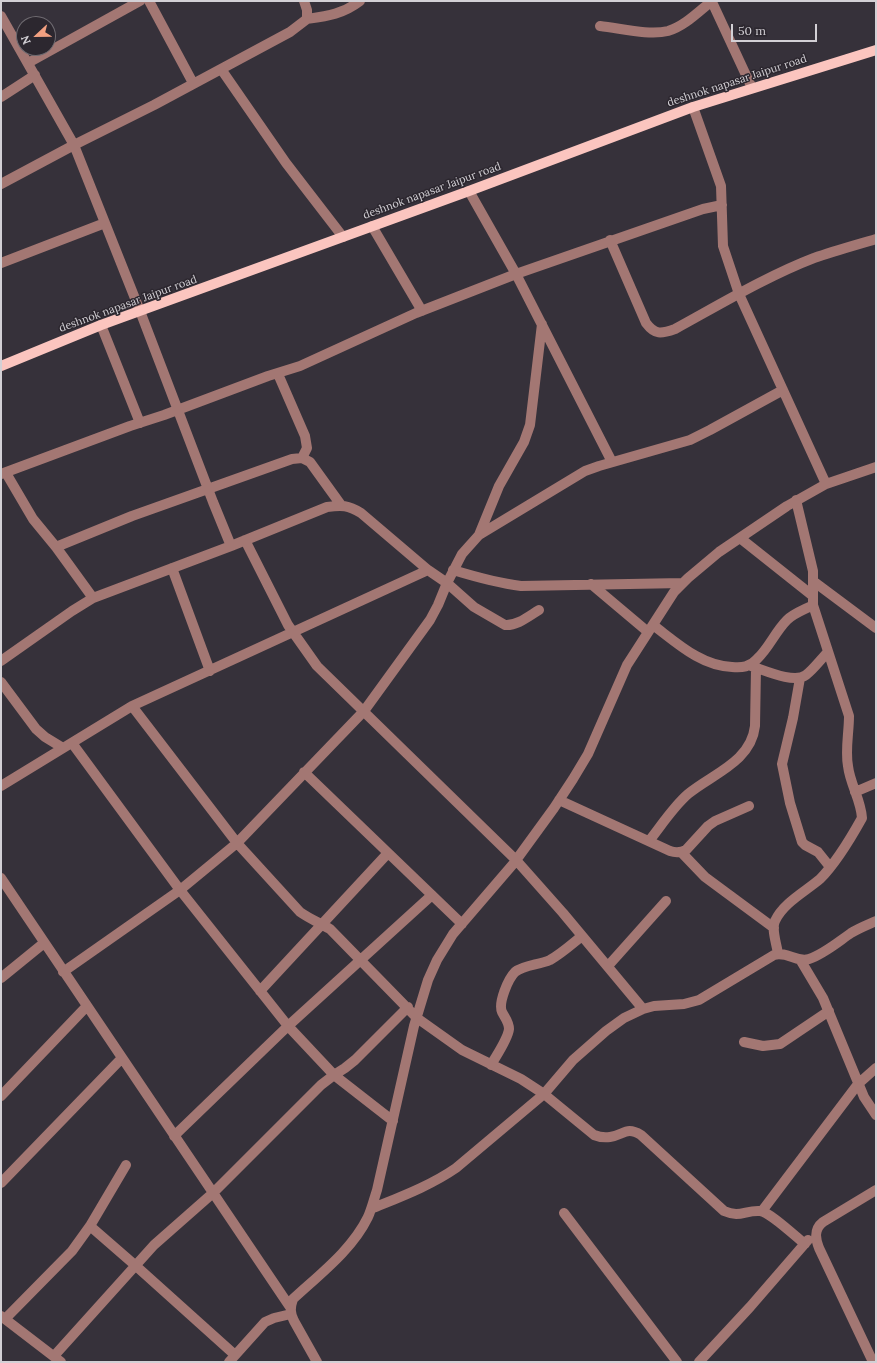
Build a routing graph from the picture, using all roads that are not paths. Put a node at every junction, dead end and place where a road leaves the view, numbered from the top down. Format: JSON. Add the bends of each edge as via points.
{"nodes":[{"id":1,"x":140,"y":1,"type":"edge"},
{"id":2,"x":149,"y":1,"type":"edge"},
{"id":3,"x":304,"y":1,"type":"edge"},
{"id":4,"x":360,"y":1,"type":"edge"},
{"id":5,"x":712,"y":1,"type":"edge"},
{"id":6,"x":1,"y":16,"type":"edge"},
{"id":7,"x":307,"y":19,"type":"junction"},
{"id":8,"x":600,"y":26,"type":"dead end"},
{"id":9,"x":876,"y":50,"type":"edge"},
{"id":10,"x":28,"y":63,"type":"junction"},
{"id":11,"x":221,"y":69,"type":"junction"},
{"id":12,"x":35,"y":75,"type":"junction"},
{"id":13,"x":193,"y":83,"type":"junction"},
{"id":14,"x":752,"y":88,"type":"junction"},
{"id":15,"x":1,"y":97,"type":"edge"},
{"id":16,"x":693,"y":106,"type":"junction"},
{"id":17,"x":74,"y":145,"type":"junction"},
{"id":18,"x":1,"y":184,"type":"edge"},
{"id":19,"x":469,"y":191,"type":"junction"},
{"id":20,"x":722,"y":205,"type":"junction"},
{"id":21,"x":105,"y":223,"type":"junction"},
{"id":22,"x":372,"y":226,"type":"junction"},
{"id":23,"x":343,"y":237,"type":"junction"},
{"id":24,"x":876,"y":239,"type":"edge"},
{"id":25,"x":610,"y":240,"type":"junction"},
{"id":26,"x":1,"y":263,"type":"edge"},
{"id":27,"x":516,"y":274,"type":"junction"},
{"id":28,"x":739,"y":294,"type":"junction"},
{"id":29,"x":422,"y":310,"type":"junction"},
{"id":30,"x":140,"y":311,"type":"junction"},
{"id":31,"x":542,"y":324,"type":"junction"},
{"id":32,"x":101,"y":325,"type":"junction"},
{"id":33,"x":1,"y":366,"type":"edge"},
{"id":34,"x":278,"y":374,"type":"junction"},
{"id":35,"x":783,"y":390,"type":"junction"},
{"id":36,"x":178,"y":410,"type":"junction"},
{"id":37,"x":140,"y":423,"type":"junction"},
{"id":38,"x":302,"y":458,"type":"junction"},
{"id":39,"x":612,"y":462,"type":"junction"},
{"id":40,"x":876,"y":467,"type":"edge"},
{"id":41,"x":3,"y":474,"type":"edge"},
{"id":42,"x":826,"y":484,"type":"junction"},
{"id":43,"x":208,"y":488,"type":"junction"},
{"id":44,"x":796,"y":500,"type":"junction"},
{"id":45,"x":341,"y":505,"type":"junction"},
{"id":46,"x":479,"y":535,"type":"junction"},
{"id":47,"x":740,"y":538,"type":"junction"},
{"id":48,"x":245,"y":540,"type":"junction"},
{"id":49,"x":231,"y":546,"type":"junction"},
{"id":50,"x":56,"y":547,"type":"junction"},
{"id":51,"x":172,"y":568,"type":"junction"},
{"id":52,"x":428,"y":570,"type":"junction"},
{"id":53,"x":453,"y":570,"type":"junction"},
{"id":54,"x":813,"y":581,"type":"junction"},
{"id":55,"x":447,"y":583,"type":"junction"},
{"id":56,"x":683,"y":583,"type":"junction"},
{"id":57,"x":591,"y":584,"type":"junction"},
{"id":58,"x":93,"y":598,"type":"junction"},
{"id":59,"x":813,"y":601,"type":"junction"},
{"id":60,"x":539,"y":610,"type":"dead end"},
{"id":61,"x":651,"y":628,"type":"junction"},
{"id":62,"x":876,"y":628,"type":"edge"},
{"id":63,"x":293,"y":633,"type":"junction"},
{"id":64,"x":828,"y":652,"type":"junction"},
{"id":65,"x":1,"y":661,"type":"edge"},
{"id":66,"x":753,"y":666,"type":"junction"},
{"id":67,"x":210,"y":671,"type":"junction"},
{"id":68,"x":800,"y":678,"type":"junction"},
{"id":69,"x":1,"y":682,"type":"edge"},
{"id":70,"x":132,"y":706,"type":"junction"},
{"id":71,"x":364,"y":711,"type":"junction"},
{"id":72,"x":68,"y":746,"type":"junction"},
{"id":73,"x":304,"y":772,"type":"junction"},
{"id":74,"x":876,"y":783,"type":"edge"},
{"id":75,"x":1,"y":786,"type":"edge"},
{"id":76,"x":855,"y":792,"type":"junction"},
{"id":77,"x":559,"y":800,"type":"junction"},
{"id":78,"x":749,"y":806,"type":"dead end"},
{"id":79,"x":649,"y":841,"type":"junction"},
{"id":80,"x":237,"y":843,"type":"junction"},
{"id":81,"x":681,"y":852,"type":"junction"},
{"id":82,"x":388,"y":853,"type":"junction"},
{"id":83,"x":516,"y":860,"type":"junction"},
{"id":84,"x":830,"y":867,"type":"junction"},
{"id":85,"x":2,"y":880,"type":"edge"},
{"id":86,"x":180,"y":890,"type":"junction"},
{"id":87,"x":432,"y":895,"type":"junction"},
{"id":88,"x":666,"y":900,"type":"dead end"},
{"id":89,"x":876,"y":921,"type":"edge"},
{"id":90,"x":321,"y":924,"type":"junction"},
{"id":91,"x":462,"y":924,"type":"junction"},
{"id":92,"x":774,"y":928,"type":"junction"},
{"id":93,"x":582,"y":936,"type":"junction"},
{"id":94,"x":44,"y":943,"type":"junction"},
{"id":95,"x":778,"y":954,"type":"junction"},
{"id":96,"x":360,"y":960,"type":"junction"},
{"id":97,"x":801,"y":961,"type":"junction"},
{"id":98,"x":608,"y":966,"type":"junction"},
{"id":99,"x":63,"y":972,"type":"junction"},
{"id":100,"x":1,"y":978,"type":"edge"},
{"id":101,"x":260,"y":991,"type":"junction"},
{"id":102,"x":87,"y":1006,"type":"junction"},
{"id":103,"x":408,"y":1007,"type":"junction"},
{"id":104,"x":643,"y":1009,"type":"junction"},
{"id":105,"x":829,"y":1011,"type":"junction"},
{"id":106,"x":417,"y":1018,"type":"junction"},
{"id":107,"x":288,"y":1026,"type":"junction"},
{"id":108,"x":744,"y":1042,"type":"dead end"},
{"id":109,"x":122,"y":1058,"type":"junction"},
{"id":110,"x":491,"y":1065,"type":"junction"},
{"id":111,"x":876,"y":1068,"type":"edge"},
{"id":112,"x":334,"y":1074,"type":"junction"},
{"id":113,"x":858,"y":1084,"type":"junction"},
{"id":114,"x":544,"y":1094,"type":"junction"},
{"id":115,"x":1,"y":1096,"type":"edge"},
{"id":116,"x":876,"y":1115,"type":"edge"},
{"id":117,"x":393,"y":1121,"type":"junction"},
{"id":118,"x":174,"y":1136,"type":"junction"},
{"id":119,"x":126,"y":1165,"type":"dead end"},
{"id":120,"x":1,"y":1184,"type":"edge"},
{"id":121,"x":876,"y":1190,"type":"edge"},
{"id":122,"x":213,"y":1193,"type":"junction"},
{"id":123,"x":371,"y":1209,"type":"junction"},
{"id":124,"x":762,"y":1211,"type":"junction"},
{"id":125,"x":564,"y":1213,"type":"dead end"},
{"id":126,"x":90,"y":1226,"type":"junction"},
{"id":127,"x":816,"y":1230,"type":"junction"},
{"id":128,"x":805,"y":1244,"type":"junction"},
{"id":129,"x":136,"y":1266,"type":"junction"},
{"id":130,"x":291,"y":1311,"type":"junction"},
{"id":131,"x":3,"y":1317,"type":"edge"},
{"id":132,"x":232,"y":1358,"type":"edge"},
{"id":133,"x":58,"y":1359,"type":"edge"},
{"id":134,"x":317,"y":1362,"type":"edge"},
{"id":135,"x":677,"y":1362,"type":"edge"},
{"id":136,"x":698,"y":1362,"type":"edge"},
{"id":137,"x":874,"y":1362,"type":"edge"}],
"edges":[{"from":1,"to":10,"type":"street"},
{"from":2,"to":13,"type":"street"},
{"from":3,"to":7,"type":"street"},
{"from":4,"to":7,"type":"street","via":[[335,14]]},
{"from":5,"to":8,"type":"street","via":[[684,23],[668,31],[649,32]]},
{"from":5,"to":14,"type":"street"},
{"from":6,"to":10,"type":"street"},
{"from":7,"to":11,"type":"street","via":[[290,32]]},
{"from":9,"to":14,"type":"main road","name":"deshnok napasar Jaipur road"},
{"from":10,"to":12,"type":"street"},
{"from":11,"to":13,"type":"street"},
{"from":11,"to":23,"type":"street","via":[[286,163]]},
{"from":12,"to":15,"type":"street"},
{"from":12,"to":17,"type":"street"},
{"from":13,"to":17,"type":"street"},
{"from":14,"to":16,"type":"main road","name":"deshnok napasar Jaipur road"},
{"from":16,"to":19,"type":"main road","name":"deshnok napasar Jaipur road"},
{"from":16,"to":20,"type":"street","via":[[721,186]]},
{"from":17,"to":18,"type":"street"},
{"from":17,"to":21,"type":"street"},
{"from":19,"to":22,"type":"main road","name":"deshnok napasar Jaipur road"},
{"from":19,"to":27,"type":"street"},
{"from":20,"to":25,"type":"street","via":[[703,208]]},
{"from":20,"to":28,"type":"street","via":[[723,246]]},
{"from":21,"to":26,"type":"street"},
{"from":21,"to":30,"type":"street"},
{"from":22,"to":23,"type":"main road","name":"deshnok napasar Jaipur road"},
{"from":22,"to":29,"type":"street"},
{"from":23,"to":30,"type":"main road","name":"deshnok napasar Jaipur road"},
{"from":24,"to":28,"type":"street","via":[[815,258]]},
{"from":25,"to":27,"type":"street"},
{"from":25,"to":28,"type":"street","via":[[651,330],[659,333],[675,329]]},
{"from":27,"to":29,"type":"street"},
{"from":27,"to":31,"type":"street"},
{"from":28,"to":35,"type":"street"},
{"from":29,"to":34,"type":"street"},
{"from":30,"to":32,"type":"main road","name":"deshnok napasar Jaipur road"},
{"from":30,"to":36,"type":"street"},
{"from":31,"to":39,"type":"street"},
{"from":31,"to":46,"type":"street","via":[[530,425],[524,442],[499,486]]},
{"from":32,"to":33,"type":"main road","name":"deshnok napasar Jaipur road"},
{"from":32,"to":37,"type":"street"},
{"from":34,"to":36,"type":"street"},
{"from":34,"to":38,"type":"street","via":[[305,436],[307,448]]},
{"from":35,"to":39,"type":"street","via":[[690,440]]},
{"from":35,"to":42,"type":"street"},
{"from":36,"to":37,"type":"street"},
{"from":36,"to":43,"type":"street"},
{"from":37,"to":41,"type":"street"},
{"from":38,"to":43,"type":"street","via":[[292,459]]},
{"from":38,"to":45,"type":"street","via":[[310,462]]},
{"from":39,"to":46,"type":"street","via":[[585,472]]},
{"from":40,"to":42,"type":"street"},
{"from":41,"to":50,"type":"street","via":[[33,519]]},
{"from":42,"to":44,"type":"street"},
{"from":43,"to":49,"type":"street"},
{"from":43,"to":50,"type":"street"},
{"from":44,"to":47,"type":"street"},
{"from":44,"to":54,"type":"street","via":[[811,561]]},
{"from":45,"to":48,"type":"street","via":[[327,507]]},
{"from":45,"to":52,"type":"street","via":[[361,513]]},
{"from":46,"to":53,"type":"street","via":[[462,554]]},
{"from":47,"to":56,"type":"street","via":[[719,552]]},
{"from":47,"to":59,"type":"street"},
{"from":48,"to":49,"type":"street"},
{"from":48,"to":63,"type":"street"},
{"from":49,"to":51,"type":"street"},
{"from":50,"to":58,"type":"street"},
{"from":51,"to":58,"type":"street"},
{"from":51,"to":67,"type":"street"},
{"from":52,"to":55,"type":"street"},
{"from":52,"to":63,"type":"street"},
{"from":53,"to":55,"type":"street"},
{"from":53,"to":57,"type":"street","via":[[495,582],[521,586]]},
{"from":54,"to":59,"type":"street"},
{"from":54,"to":62,"type":"street"},
{"from":55,"to":60,"type":"street","via":[[474,607],[505,625],[516,624]]},
{"from":55,"to":71,"type":"street","via":[[430,620]]},
{"from":56,"to":57,"type":"street"},
{"from":56,"to":61,"type":"street","via":[[674,592]]},
{"from":57,"to":61,"type":"street"},
{"from":58,"to":65,"type":"street"},
{"from":59,"to":64,"type":"street"},
{"from":59,"to":66,"type":"street","via":[[787,620]]},
{"from":61,"to":66,"type":"street","via":[[706,662],[724,667]]},
{"from":61,"to":77,"type":"street","via":[[627,665],[588,754]]},
{"from":63,"to":67,"type":"street"},
{"from":63,"to":71,"type":"street","via":[[317,666]]},
{"from":64,"to":68,"type":"street"},
{"from":64,"to":76,"type":"street","via":[[849,716],[847,758]]},
{"from":66,"to":68,"type":"street"},
{"from":66,"to":79,"type":"street","via":[[755,726],[750,743],[729,766],[688,794]]},
{"from":67,"to":70,"type":"street"},
{"from":68,"to":84,"type":"street","via":[[783,757],[783,772],[802,842],[818,852]]},
{"from":69,"to":72,"type":"street","via":[[36,729],[45,737]]},
{"from":70,"to":72,"type":"street"},
{"from":70,"to":80,"type":"street"},
{"from":71,"to":73,"type":"street"},
{"from":71,"to":83,"type":"street"},
{"from":72,"to":75,"type":"street"},
{"from":72,"to":86,"type":"street"},
{"from":73,"to":80,"type":"street"},
{"from":73,"to":82,"type":"street"},
{"from":74,"to":76,"type":"street"},
{"from":76,"to":84,"type":"street","via":[[862,818]]},
{"from":77,"to":79,"type":"street"},
{"from":77,"to":83,"type":"street"},
{"from":78,"to":81,"type":"street","via":[[715,821]]},
{"from":79,"to":81,"type":"street","via":[[670,851]]},
{"from":80,"to":86,"type":"street"},
{"from":80,"to":90,"type":"street","via":[[300,912]]},
{"from":81,"to":92,"type":"street","via":[[705,876]]},
{"from":82,"to":87,"type":"street"},
{"from":82,"to":90,"type":"street"},
{"from":83,"to":91,"type":"street"},
{"from":83,"to":93,"type":"street"},
{"from":84,"to":92,"type":"street","via":[[819,880],[792,900],[774,922]]},
{"from":85,"to":94,"type":"street"},
{"from":86,"to":99,"type":"street"},
{"from":86,"to":101,"type":"street"},
{"from":87,"to":91,"type":"street"},
{"from":87,"to":96,"type":"street"},
{"from":88,"to":98,"type":"street"},
{"from":89,"to":97,"type":"street","via":[[852,932],[816,957]]},
{"from":90,"to":96,"type":"street"},
{"from":90,"to":101,"type":"street"},
{"from":91,"to":106,"type":"street","via":[[437,960]]},
{"from":92,"to":95,"type":"street"},
{"from":93,"to":98,"type":"street"},
{"from":93,"to":110,"type":"street","via":[[552,959],[522,969],[511,977],[500,1006],[508,1022],[508,1034]]},
{"from":94,"to":99,"type":"street"},
{"from":94,"to":100,"type":"street"},
{"from":95,"to":97,"type":"street"},
{"from":95,"to":104,"type":"street","via":[[700,1000]]},
{"from":96,"to":103,"type":"street"},
{"from":96,"to":107,"type":"street"},
{"from":97,"to":105,"type":"street"},
{"from":98,"to":104,"type":"street"},
{"from":99,"to":102,"type":"street"},
{"from":101,"to":107,"type":"street"},
{"from":102,"to":109,"type":"street"},
{"from":102,"to":115,"type":"street"},
{"from":103,"to":106,"type":"street"},
{"from":103,"to":112,"type":"street","via":[[355,1060]]},
{"from":104,"to":114,"type":"street","via":[[624,1018],[572,1060]]},
{"from":105,"to":108,"type":"street","via":[[780,1044],[763,1046]]},
{"from":105,"to":113,"type":"street"},
{"from":106,"to":110,"type":"street","via":[[462,1050]]},
{"from":106,"to":117,"type":"street"},
{"from":107,"to":112,"type":"street"},
{"from":107,"to":118,"type":"street"},
{"from":109,"to":118,"type":"street"},
{"from":109,"to":120,"type":"street"},
{"from":110,"to":114,"type":"street","via":[[521,1079]]},
{"from":111,"to":113,"type":"street"},
{"from":112,"to":117,"type":"street"},
{"from":112,"to":122,"type":"street"},
{"from":113,"to":116,"type":"street"},
{"from":113,"to":124,"type":"street"},
{"from":114,"to":123,"type":"street","via":[[441,1179]]},
{"from":114,"to":124,"type":"street","via":[[594,1135],[603,1138],[634,1131],[641,1135],[724,1211],[738,1215]]},
{"from":117,"to":123,"type":"street"},
{"from":118,"to":122,"type":"street"},
{"from":119,"to":126,"type":"street"},
{"from":121,"to":127,"type":"street","via":[[834,1214]]},
{"from":122,"to":129,"type":"street","via":[[154,1245]]},
{"from":122,"to":130,"type":"street"},
{"from":123,"to":130,"type":"street","via":[[361,1229],[344,1251],[293,1299]]},
{"from":124,"to":128,"type":"street"},
{"from":125,"to":135,"type":"street"},
{"from":126,"to":129,"type":"street"},
{"from":126,"to":131,"type":"street","via":[[72,1251]]},
{"from":127,"to":128,"type":"street"},
{"from":127,"to":137,"type":"street","via":[[819,1248]]},
{"from":128,"to":136,"type":"street"},
{"from":129,"to":132,"type":"street"},
{"from":129,"to":133,"type":"street"},
{"from":130,"to":132,"type":"street","via":[[265,1322]]},
{"from":130,"to":134,"type":"street"},
{"from":131,"to":133,"type":"street"}]}
